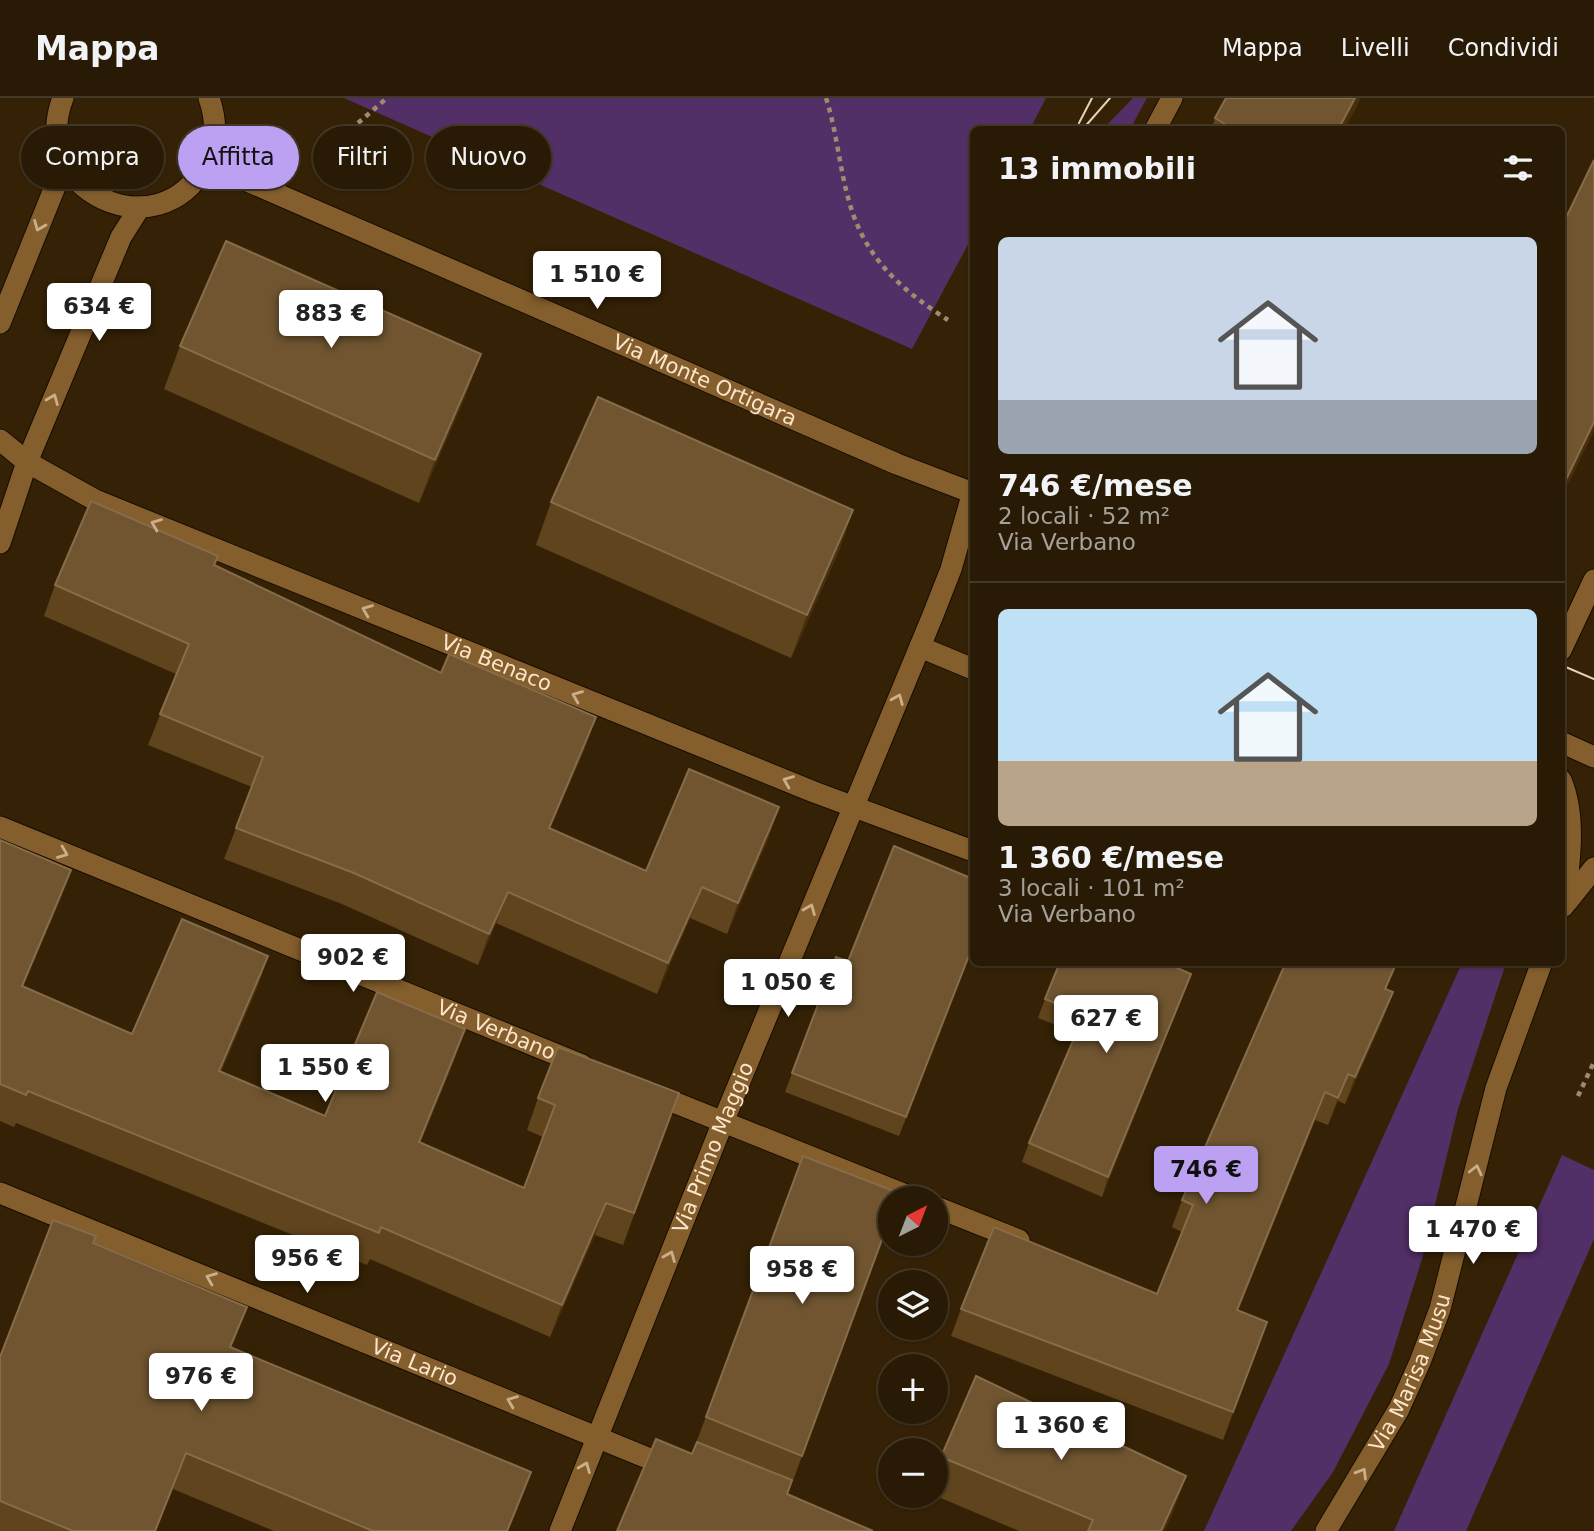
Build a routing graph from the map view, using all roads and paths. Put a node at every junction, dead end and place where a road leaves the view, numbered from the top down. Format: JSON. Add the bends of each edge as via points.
{"nodes":[{"id":1,"x":63,"y":98,"type":"edge"},
{"id":2,"x":209,"y":98,"type":"edge"},
{"id":3,"x":387,"y":98,"type":"edge"},
{"id":4,"x":826,"y":98,"type":"edge"},
{"id":5,"x":1172,"y":98,"type":"edge"},
{"id":6,"x":358,"y":123,"type":"dead end"},
{"id":7,"x":57,"y":126,"type":"edge"},
{"id":8,"x":215,"y":126,"type":"edge"},
{"id":9,"x":1157,"y":126,"type":"edge"},
{"id":10,"x":54,"y":189,"type":"edge"},
{"id":11,"x":87,"y":189,"type":"edge"},
{"id":12,"x":186,"y":189,"type":"edge"},
{"id":13,"x":266,"y":189,"type":"edge"},
{"id":14,"x":141,"y":207,"type":"junction"},
{"id":15,"x":948,"y":320,"type":"dead end"},
{"id":16,"x":0,"y":323,"type":"edge"},
{"id":17,"x":0,"y":440,"type":"edge"},
{"id":18,"x":27,"y":463,"type":"junction"},
{"id":19,"x":970,"y":492,"type":"edge"},
{"id":20,"x":970,"y":503,"type":"edge"},
{"id":21,"x":0,"y":543,"type":"edge"},
{"id":22,"x":1594,"y":580,"type":"edge"},
{"id":23,"x":1565,"y":642,"type":"edge"},
{"id":24,"x":920,"y":647,"type":"junction"},
{"id":25,"x":970,"y":668,"type":"edge"},
{"id":26,"x":1565,"y":744,"type":"edge"},
{"id":27,"x":1594,"y":757,"type":"edge"},
{"id":28,"x":1565,"y":797,"type":"edge"},
{"id":29,"x":852,"y":805,"type":"junction"},
{"id":30,"x":0,"y":827,"type":"edge"},
{"id":31,"x":970,"y":850,"type":"edge"},
{"id":32,"x":1594,"y":868,"type":"edge"},
{"id":33,"x":1565,"y":884,"type":"edge"},
{"id":34,"x":1565,"y":907,"type":"edge"},
{"id":35,"x":1541,"y":966,"type":"edge"},
{"id":36,"x":1594,"y":1062,"type":"edge"},
{"id":37,"x":600,"y":1072,"type":"edge"},
{"id":38,"x":626,"y":1082,"type":"edge"},
{"id":39,"x":1578,"y":1096,"type":"dead end"},
{"id":40,"x":723,"y":1122,"type":"junction"},
{"id":41,"x":883,"y":1186,"type":"edge"},
{"id":42,"x":0,"y":1193,"type":"edge"},
{"id":43,"x":948,"y":1212,"type":"edge"},
{"id":44,"x":1033,"y":1246,"type":"edge"},
{"id":45,"x":598,"y":1435,"type":"junction"},
{"id":46,"x":696,"y":1477,"type":"edge"},
{"id":47,"x":560,"y":1531,"type":"edge"},
{"id":48,"x":1326,"y":1531,"type":"edge"}],
"edges":[{"from":1,"to":7,"type":"street"},
{"from":2,"to":8,"type":"street"},
{"from":3,"to":6,"type":"path"},
{"from":4,"to":15,"type":"path","via":[[853,214],[869,245],[886,272],[908,293]]},
{"from":5,"to":9,"type":"street"},
{"from":10,"to":16,"type":"street","one_way":true},
{"from":11,"to":14,"type":"street","via":[[122,206]]},
{"from":12,"to":14,"type":"street","via":[[167,201]]},
{"from":13,"to":19,"type":"street","name":"Via Monte Ortigara"},
{"from":18,"to":14,"type":"street","one_way":true,"via":[[121,237]]},
{"from":17,"to":18,"type":"street","name":"Via Benaco"},
{"from":18,"to":21,"type":"street"},
{"from":29,"to":18,"type":"street","name":"Via Benaco","one_way":true,"via":[[95,500]]},
{"from":20,"to":24,"type":"street","name":"Via Primo Maggio","via":[[951,569]]},
{"from":22,"to":23,"type":"street"},
{"from":24,"to":25,"type":"street"},
{"from":29,"to":24,"type":"street","name":"Via Primo Maggio","one_way":true},
{"from":26,"to":27,"type":"street"},
{"from":28,"to":33,"type":"street","via":[[1570,819]]},
{"from":29,"to":31,"type":"street","name":"Via Benaco"},
{"from":40,"to":29,"type":"street","name":"Via Primo Maggio","one_way":true},
{"from":30,"to":37,"type":"street","name":"Via Verbano","one_way":true},
{"from":32,"to":34,"type":"street"},
{"from":48,"to":35,"type":"street","name":"Via Marisa Musu","one_way":true,"via":[[1399,1409],[1420,1362],[1440,1309],[1496,1088]]},
{"from":36,"to":39,"type":"path"},
{"from":38,"to":40,"type":"street"},
{"from":40,"to":41,"type":"street"},
{"from":45,"to":40,"type":"street","name":"Via Primo Maggio","one_way":true},
{"from":45,"to":42,"type":"street","name":"Via Lario","one_way":true},
{"from":43,"to":44,"type":"street"},
{"from":45,"to":46,"type":"street","name":"Via Lario"},
{"from":47,"to":45,"type":"street","name":"Via Primo Maggio","one_way":true}]}
